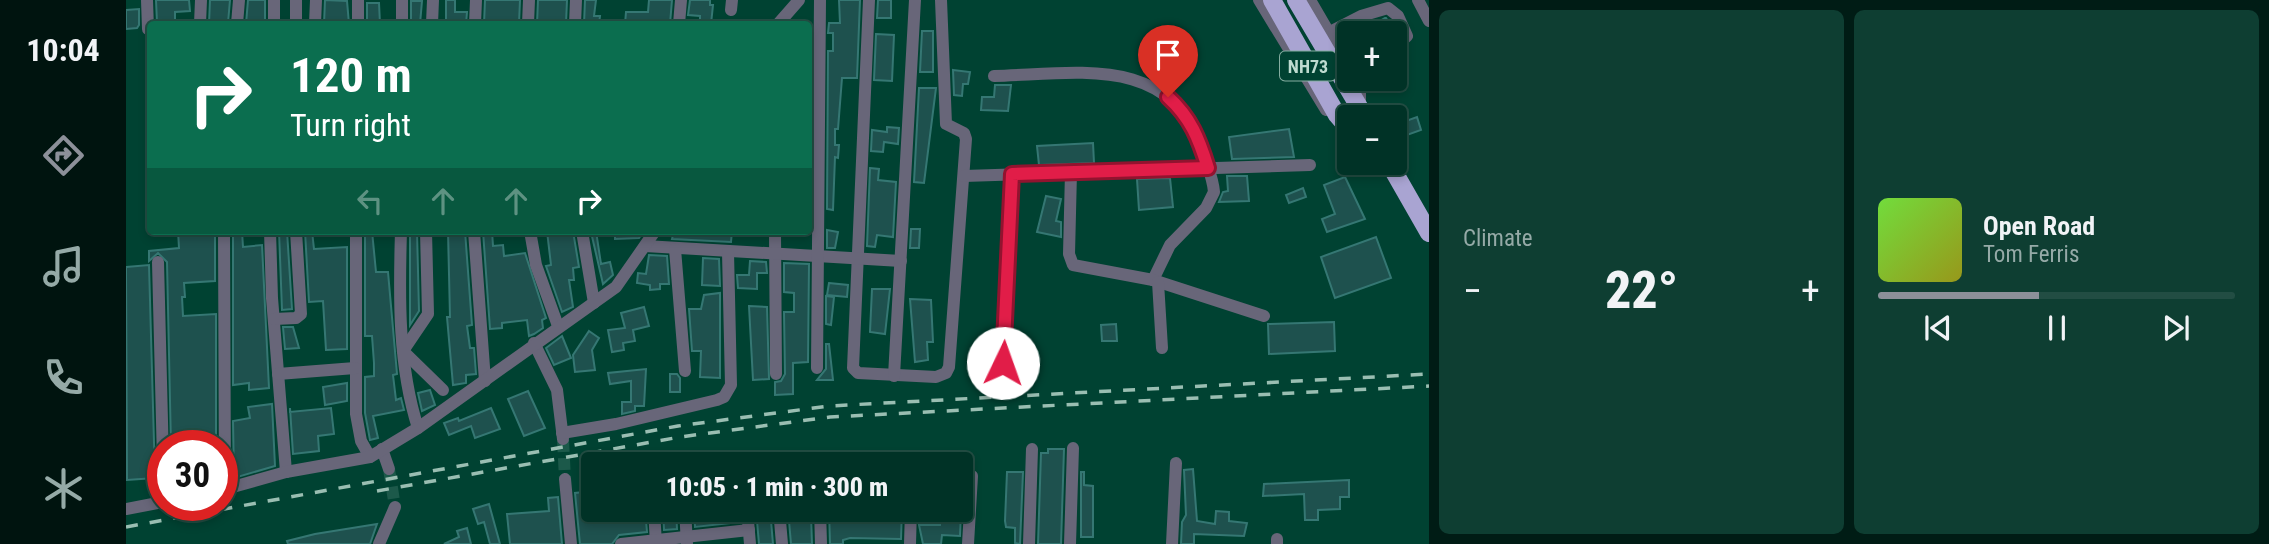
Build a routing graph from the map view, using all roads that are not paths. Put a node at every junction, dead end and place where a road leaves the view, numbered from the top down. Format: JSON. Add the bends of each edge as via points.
{"nodes":[{"id":1,"x":147,"y":0,"type":"edge"},
{"id":2,"x":201,"y":0,"type":"edge"},
{"id":3,"x":239,"y":0,"type":"edge"},
{"id":4,"x":274,"y":0,"type":"edge"},
{"id":5,"x":296,"y":0,"type":"edge"},
{"id":6,"x":316,"y":0,"type":"edge"},
{"id":7,"x":358,"y":0,"type":"edge"},
{"id":8,"x":402,"y":0,"type":"edge"},
{"id":9,"x":433,"y":0,"type":"edge"},
{"id":10,"x":476,"y":0,"type":"edge"},
{"id":11,"x":528,"y":0,"type":"edge"},
{"id":12,"x":576,"y":0,"type":"edge"},
{"id":13,"x":681,"y":0,"type":"edge"},
{"id":14,"x":799,"y":0,"type":"edge"},
{"id":15,"x":820,"y":0,"type":"edge"},
{"id":16,"x":869,"y":0,"type":"edge"},
{"id":17,"x":915,"y":0,"type":"edge"},
{"id":18,"x":942,"y":0,"type":"edge"},
{"id":19,"x":1259,"y":0,"type":"edge"},
{"id":20,"x":1272,"y":0,"type":"edge"},
{"id":21,"x":1296,"y":0,"type":"edge"},
{"id":22,"x":1310,"y":0,"type":"edge"},
{"id":23,"x":1418,"y":0,"type":"edge"},
{"id":24,"x":148,"y":21,"type":"edge"},
{"id":25,"x":200,"y":21,"type":"edge"},
{"id":26,"x":237,"y":21,"type":"edge"},
{"id":27,"x":274,"y":21,"type":"edge"},
{"id":28,"x":296,"y":21,"type":"edge"},
{"id":29,"x":315,"y":21,"type":"edge"},
{"id":30,"x":358,"y":21,"type":"edge"},
{"id":31,"x":402,"y":21,"type":"edge"},
{"id":32,"x":432,"y":21,"type":"edge"},
{"id":33,"x":475,"y":21,"type":"edge"},
{"id":34,"x":528,"y":21,"type":"edge"},
{"id":35,"x":575,"y":21,"type":"edge"},
{"id":36,"x":679,"y":21,"type":"edge"},
{"id":37,"x":781,"y":21,"type":"edge"},
{"id":38,"x":1351,"y":21,"type":"edge"},
{"id":39,"x":1400,"y":21,"type":"edge"},
{"id":40,"x":1429,"y":21,"type":"edge"},
{"id":41,"x":1337,"y":28,"type":"edge"},
{"id":42,"x":1323,"y":35,"type":"junction"},
{"id":43,"x":1337,"y":55,"type":"edge"},
{"id":44,"x":994,"y":76,"type":"dead end"},
{"id":45,"x":1337,"y":112,"type":"edge"},
{"id":46,"x":1337,"y":117,"type":"edge"},
{"id":47,"x":1310,"y":164,"type":"dead end"},
{"id":48,"x":1208,"y":168,"type":"junction"},
{"id":49,"x":1071,"y":173,"type":"junction"},
{"id":50,"x":1012,"y":174,"type":"junction"},
{"id":51,"x":1396,"y":175,"type":"edge"},
{"id":52,"x":964,"y":176,"type":"junction"},
{"id":53,"x":1429,"y":233,"type":"edge"},
{"id":54,"x":224,"y":235,"type":"edge"},
{"id":55,"x":270,"y":235,"type":"edge"},
{"id":56,"x":296,"y":235,"type":"edge"},
{"id":57,"x":356,"y":235,"type":"edge"},
{"id":58,"x":401,"y":235,"type":"edge"},
{"id":59,"x":426,"y":235,"type":"edge"},
{"id":60,"x":474,"y":235,"type":"edge"},
{"id":61,"x":531,"y":235,"type":"edge"},
{"id":62,"x":583,"y":235,"type":"edge"},
{"id":63,"x":652,"y":235,"type":"edge"},
{"id":64,"x":775,"y":235,"type":"edge"},
{"id":65,"x":645,"y":246,"type":"junction"},
{"id":66,"x":675,"y":248,"type":"junction"},
{"id":67,"x":728,"y":252,"type":"junction"},
{"id":68,"x":775,"y":255,"type":"junction"},
{"id":69,"x":817,"y":256,"type":"junction"},
{"id":70,"x":858,"y":258,"type":"junction"},
{"id":71,"x":901,"y":261,"type":"junction"},
{"id":72,"x":158,"y":262,"type":"dead end"},
{"id":73,"x":1155,"y":281,"type":"junction"},
{"id":74,"x":594,"y":303,"type":"junction"},
{"id":75,"x":1264,"y":316,"type":"dead end"},
{"id":76,"x":274,"y":319,"type":"junction"},
{"id":77,"x":558,"y":326,"type":"junction"},
{"id":78,"x":534,"y":344,"type":"junction"},
{"id":79,"x":1161,"y":348,"type":"dead end"},
{"id":80,"x":402,"y":351,"type":"junction"},
{"id":81,"x":1003,"y":363,"type":"dead end"},
{"id":82,"x":355,"y":368,"type":"junction"},
{"id":83,"x":817,"y":368,"type":"dead end"},
{"id":84,"x":685,"y":371,"type":"dead end"},
{"id":85,"x":278,"y":374,"type":"junction"},
{"id":86,"x":776,"y":374,"type":"dead end"},
{"id":87,"x":894,"y":376,"type":"junction"},
{"id":88,"x":485,"y":381,"type":"junction"},
{"id":89,"x":443,"y":390,"type":"dead end"},
{"id":90,"x":418,"y":428,"type":"junction"},
{"id":91,"x":162,"y":430,"type":"edge"},
{"id":92,"x":224,"y":430,"type":"edge"},
{"id":93,"x":1073,"y":448,"type":"dead end"},
{"id":94,"x":382,"y":449,"type":"junction"},
{"id":95,"x":1032,"y":449,"type":"dead end"},
{"id":96,"x":370,"y":457,"type":"junction"},
{"id":97,"x":1176,"y":463,"type":"dead end"},
{"id":98,"x":388,"y":469,"type":"tunnel mouth"},
{"id":99,"x":286,"y":472,"type":"junction"},
{"id":100,"x":565,"y":478,"type":"tunnel mouth"},
{"id":101,"x":238,"y":485,"type":"edge"},
{"id":102,"x":147,"y":505,"type":"edge"},
{"id":103,"x":396,"y":507,"type":"tunnel mouth"},
{"id":104,"x":126,"y":509,"type":"edge"},
{"id":105,"x":655,"y":522,"type":"edge"},
{"id":106,"x":686,"y":522,"type":"edge"},
{"id":107,"x":748,"y":522,"type":"edge"},
{"id":108,"x":780,"y":522,"type":"edge"},
{"id":109,"x":820,"y":522,"type":"edge"},
{"id":110,"x":911,"y":522,"type":"edge"},
{"id":111,"x":969,"y":522,"type":"edge"},
{"id":112,"x":749,"y":530,"type":"junction"},
{"id":113,"x":687,"y":541,"type":"edge"},
{"id":114,"x":656,"y":542,"type":"edge"},
{"id":115,"x":379,"y":544,"type":"edge"},
{"id":116,"x":571,"y":544,"type":"edge"},
{"id":117,"x":621,"y":544,"type":"edge"},
{"id":118,"x":750,"y":544,"type":"edge"},
{"id":119,"x":782,"y":544,"type":"edge"},
{"id":120,"x":821,"y":544,"type":"edge"},
{"id":121,"x":910,"y":544,"type":"edge"},
{"id":122,"x":968,"y":544,"type":"edge"},
{"id":123,"x":1029,"y":544,"type":"edge"},
{"id":124,"x":1070,"y":544,"type":"edge"},
{"id":125,"x":1171,"y":544,"type":"edge"}],
"edges":[{"from":1,"to":24,"type":"street"},
{"from":2,"to":25,"type":"street"},
{"from":3,"to":26,"type":"street"},
{"from":4,"to":27,"type":"street"},
{"from":5,"to":28,"type":"street"},
{"from":6,"to":29,"type":"street"},
{"from":7,"to":30,"type":"street"},
{"from":8,"to":31,"type":"street"},
{"from":9,"to":32,"type":"street"},
{"from":10,"to":33,"type":"street"},
{"from":11,"to":34,"type":"street"},
{"from":12,"to":35,"type":"street"},
{"from":13,"to":36,"type":"street"},
{"from":14,"to":37,"type":"street"},
{"from":15,"to":69,"type":"street"},
{"from":16,"to":70,"type":"street"},
{"from":17,"to":71,"type":"street"},
{"from":18,"to":52,"type":"street","via":[[945,120],[947,127],[966,135]]},
{"from":19,"to":46,"type":"street","via":[[1322,106]]},
{"from":20,"to":45,"type":"highway","number":"NH73"},
{"from":21,"to":42,"type":"highway","number":"NH73"},
{"from":22,"to":42,"type":"street"},
{"from":23,"to":40,"type":"street"},
{"from":38,"to":39,"type":"street","via":[[1388,8]]},
{"from":41,"to":42,"type":"street"},
{"from":42,"to":43,"type":"highway","number":"NH73"},
{"from":44,"to":48,"type":"street","via":[[1101,74],[1149,83],[1186,113]]},
{"from":47,"to":48,"type":"street"},
{"from":48,"to":49,"type":"street"},
{"from":48,"to":73,"type":"street","via":[[1212,199],[1170,245]]},
{"from":49,"to":50,"type":"street"},
{"from":49,"to":73,"type":"street","via":[[1069,254],[1073,265]]},
{"from":50,"to":52,"type":"street"},
{"from":50,"to":81,"type":"street"},
{"from":51,"to":53,"type":"highway"},
{"from":52,"to":87,"type":"street","via":[[949,367],[936,377]]},
{"from":54,"to":92,"type":"street"},
{"from":55,"to":76,"type":"street"},
{"from":56,"to":76,"type":"street","via":[[301,314]]},
{"from":57,"to":82,"type":"street"},
{"from":58,"to":80,"type":"street"},
{"from":59,"to":80,"type":"street","via":[[428,314]]},
{"from":60,"to":88,"type":"street"},
{"from":61,"to":77,"type":"street","via":[[536,265]]},
{"from":62,"to":74,"type":"street"},
{"from":63,"to":65,"type":"street"},
{"from":64,"to":68,"type":"street"},
{"from":65,"to":66,"type":"street"},
{"from":65,"to":74,"type":"street","via":[[616,287]]},
{"from":66,"to":67,"type":"street"},
{"from":66,"to":84,"type":"street"},
{"from":67,"to":68,"type":"street"},
{"from":67,"to":78,"type":"street","via":[[731,386],[717,400],[562,436],[557,390]]},
{"from":68,"to":69,"type":"street"},
{"from":68,"to":86,"type":"street"},
{"from":69,"to":70,"type":"street"},
{"from":69,"to":83,"type":"street"},
{"from":70,"to":71,"type":"street"},
{"from":70,"to":87,"type":"street","via":[[853,368],[858,373]]},
{"from":71,"to":87,"type":"street"},
{"from":72,"to":91,"type":"street"},
{"from":73,"to":75,"type":"street"},
{"from":73,"to":79,"type":"street"},
{"from":74,"to":77,"type":"street"},
{"from":76,"to":85,"type":"street"},
{"from":77,"to":78,"type":"street"},
{"from":78,"to":88,"type":"street"},
{"from":80,"to":89,"type":"street"},
{"from":80,"to":90,"type":"street"},
{"from":82,"to":85,"type":"street"},
{"from":82,"to":96,"type":"street","via":[[355,414]]},
{"from":85,"to":99,"type":"street"},
{"from":88,"to":90,"type":"street"},
{"from":90,"to":94,"type":"street"},
{"from":93,"to":124,"type":"street"},
{"from":94,"to":96,"type":"street"},
{"from":94,"to":98,"type":"street"},
{"from":95,"to":123,"type":"street"},
{"from":96,"to":99,"type":"street"},
{"from":97,"to":125,"type":"street"},
{"from":99,"to":101,"type":"street"},
{"from":100,"to":116,"type":"street"},
{"from":102,"to":104,"type":"street"},
{"from":103,"to":115,"type":"street"},
{"from":105,"to":114,"type":"street"},
{"from":106,"to":113,"type":"street"},
{"from":107,"to":112,"type":"street"},
{"from":108,"to":119,"type":"street"},
{"from":109,"to":120,"type":"street"},
{"from":110,"to":121,"type":"street"},
{"from":111,"to":122,"type":"street"},
{"from":112,"to":113,"type":"street"},
{"from":112,"to":118,"type":"street"},
{"from":113,"to":114,"type":"street"},
{"from":114,"to":117,"type":"street"}]}
